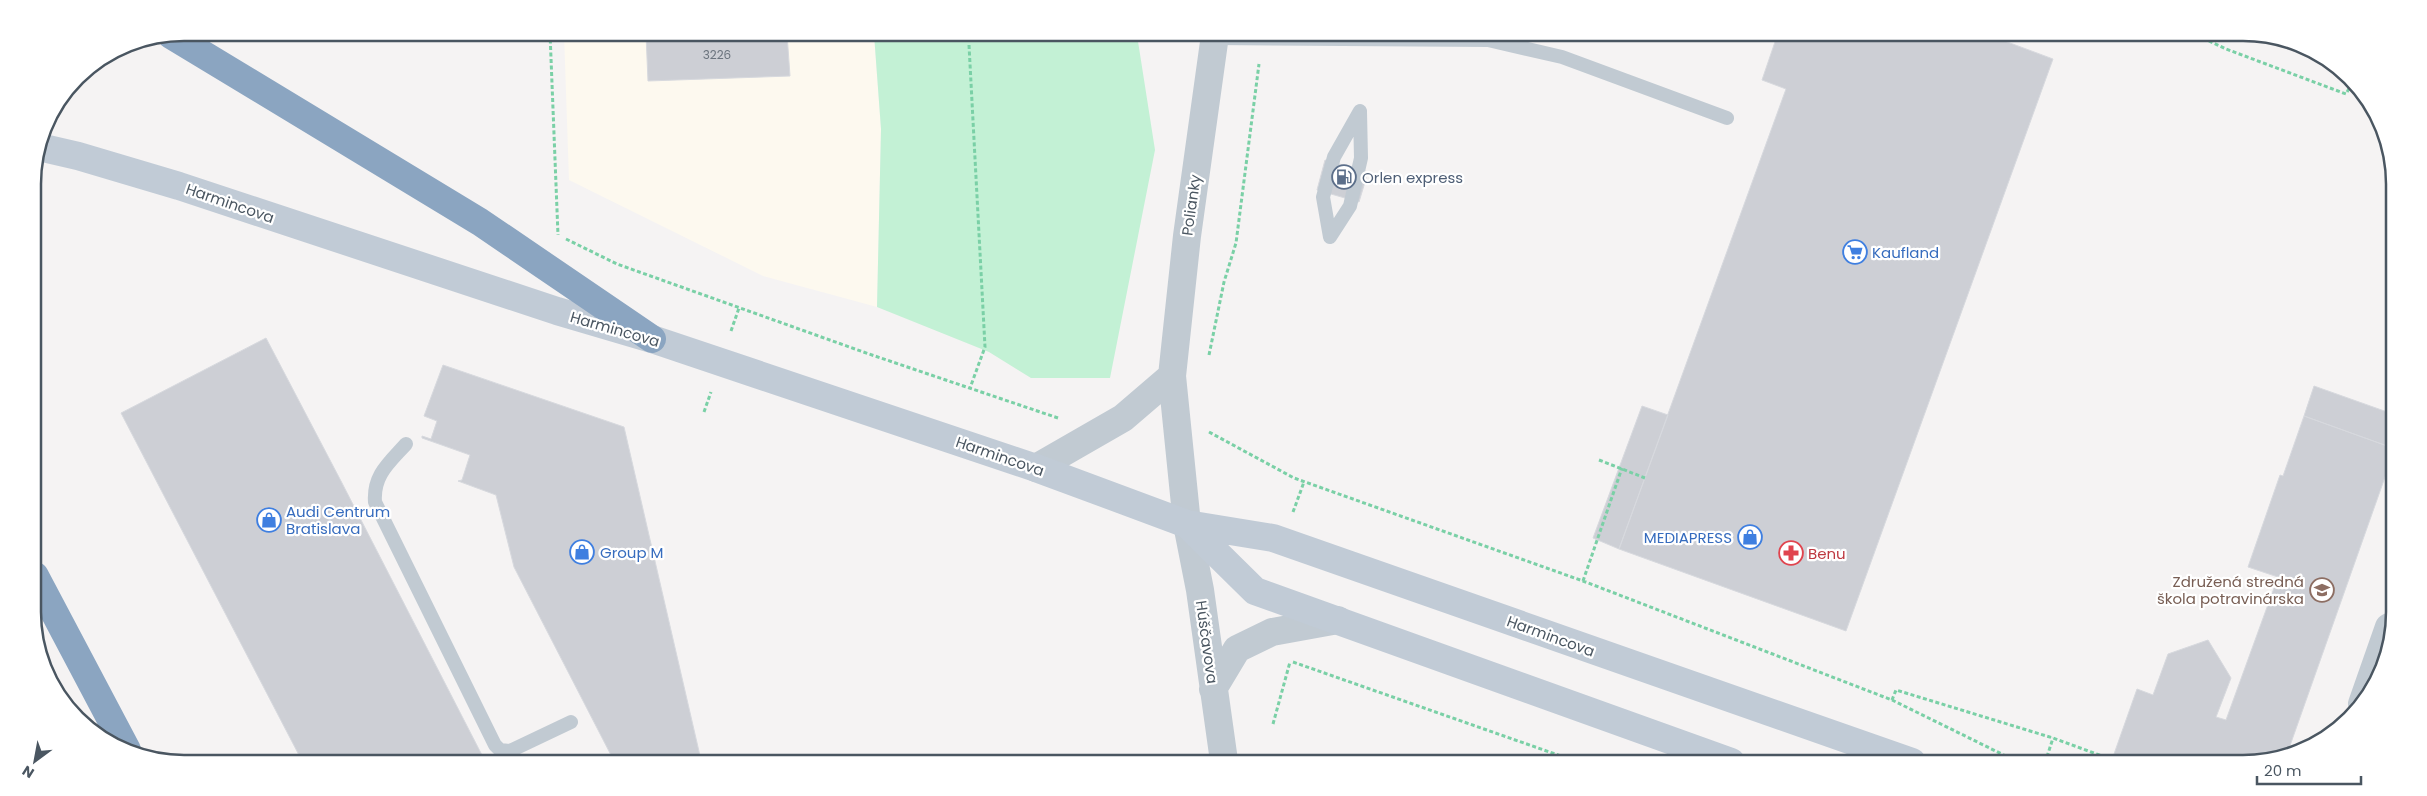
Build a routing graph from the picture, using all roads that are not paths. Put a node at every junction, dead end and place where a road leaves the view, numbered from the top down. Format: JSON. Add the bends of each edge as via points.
{"nodes":[{"id":1,"x":181,"y":41,"type":"edge"},
{"id":2,"x":1214,"y":41,"type":"edge"},
{"id":3,"x":1492,"y":41,"type":"edge"},
{"id":4,"x":1727,"y":118,"type":"dead end"},
{"id":5,"x":46,"y":149,"type":"edge"},
{"id":6,"x":1330,"y":237,"type":"joint"},
{"id":7,"x":652,"y":339,"type":"junction"},
{"id":8,"x":1172,"y":376,"type":"junction"},
{"id":9,"x":406,"y":444,"type":"dead end"},
{"id":10,"x":1036,"y":468,"type":"junction"},
{"id":11,"x":1187,"y":524,"type":"junction"},
{"id":12,"x":41,"y":587,"type":"edge"},
{"id":13,"x":1338,"y":620,"type":"junction"},
{"id":14,"x":1213,"y":689,"type":"junction"},
{"id":15,"x":571,"y":722,"type":"dead end"},
{"id":16,"x":122,"y":740,"type":"edge"},
{"id":17,"x":1223,"y":754,"type":"edge"},
{"id":18,"x":1710,"y":754,"type":"edge"},
{"id":19,"x":1890,"y":754,"type":"edge"}],
"edges":[{"from":1,"to":7,"type":"highway","via":[[480,222]]},
{"from":2,"to":8,"type":"street","name":"Polianky","via":[[1187,236]]},
{"from":3,"to":4,"type":"lane","via":[[1562,57]]},
{"from":5,"to":7,"type":"street","name":"Harmincova","via":[[179,186],[547,308]]},
{"from":6,"to":6,"type":"lane","via":[[1322,197],[1334,157],[1360,111],[1361,158],[1350,206]]},
{"from":7,"to":10,"type":"street","name":"Harmincova"},
{"from":8,"to":10,"type":"street","via":[[1123,418]]},
{"from":8,"to":11,"type":"street","name":"Polianky"},
{"from":9,"to":15,"type":"lane","via":[[381,472],[374,488],[376,502],[495,745],[500,750],[510,751]]},
{"from":10,"to":11,"type":"street","name":"Harmincova"},
{"from":11,"to":13,"type":"street","name":"Harmincova","via":[[1255,591]]},
{"from":11,"to":14,"type":"street","name":"Húščavova","via":[[1200,590]]},
{"from":11,"to":19,"type":"street","name":"Harmincova","via":[[1273,538]]},
{"from":12,"to":16,"type":"highway"},
{"from":13,"to":14,"type":"street","via":[[1272,632],[1237,649]]},
{"from":13,"to":18,"type":"street","name":"Harmincova"},
{"from":14,"to":17,"type":"street","name":"Húščavova"}]}
